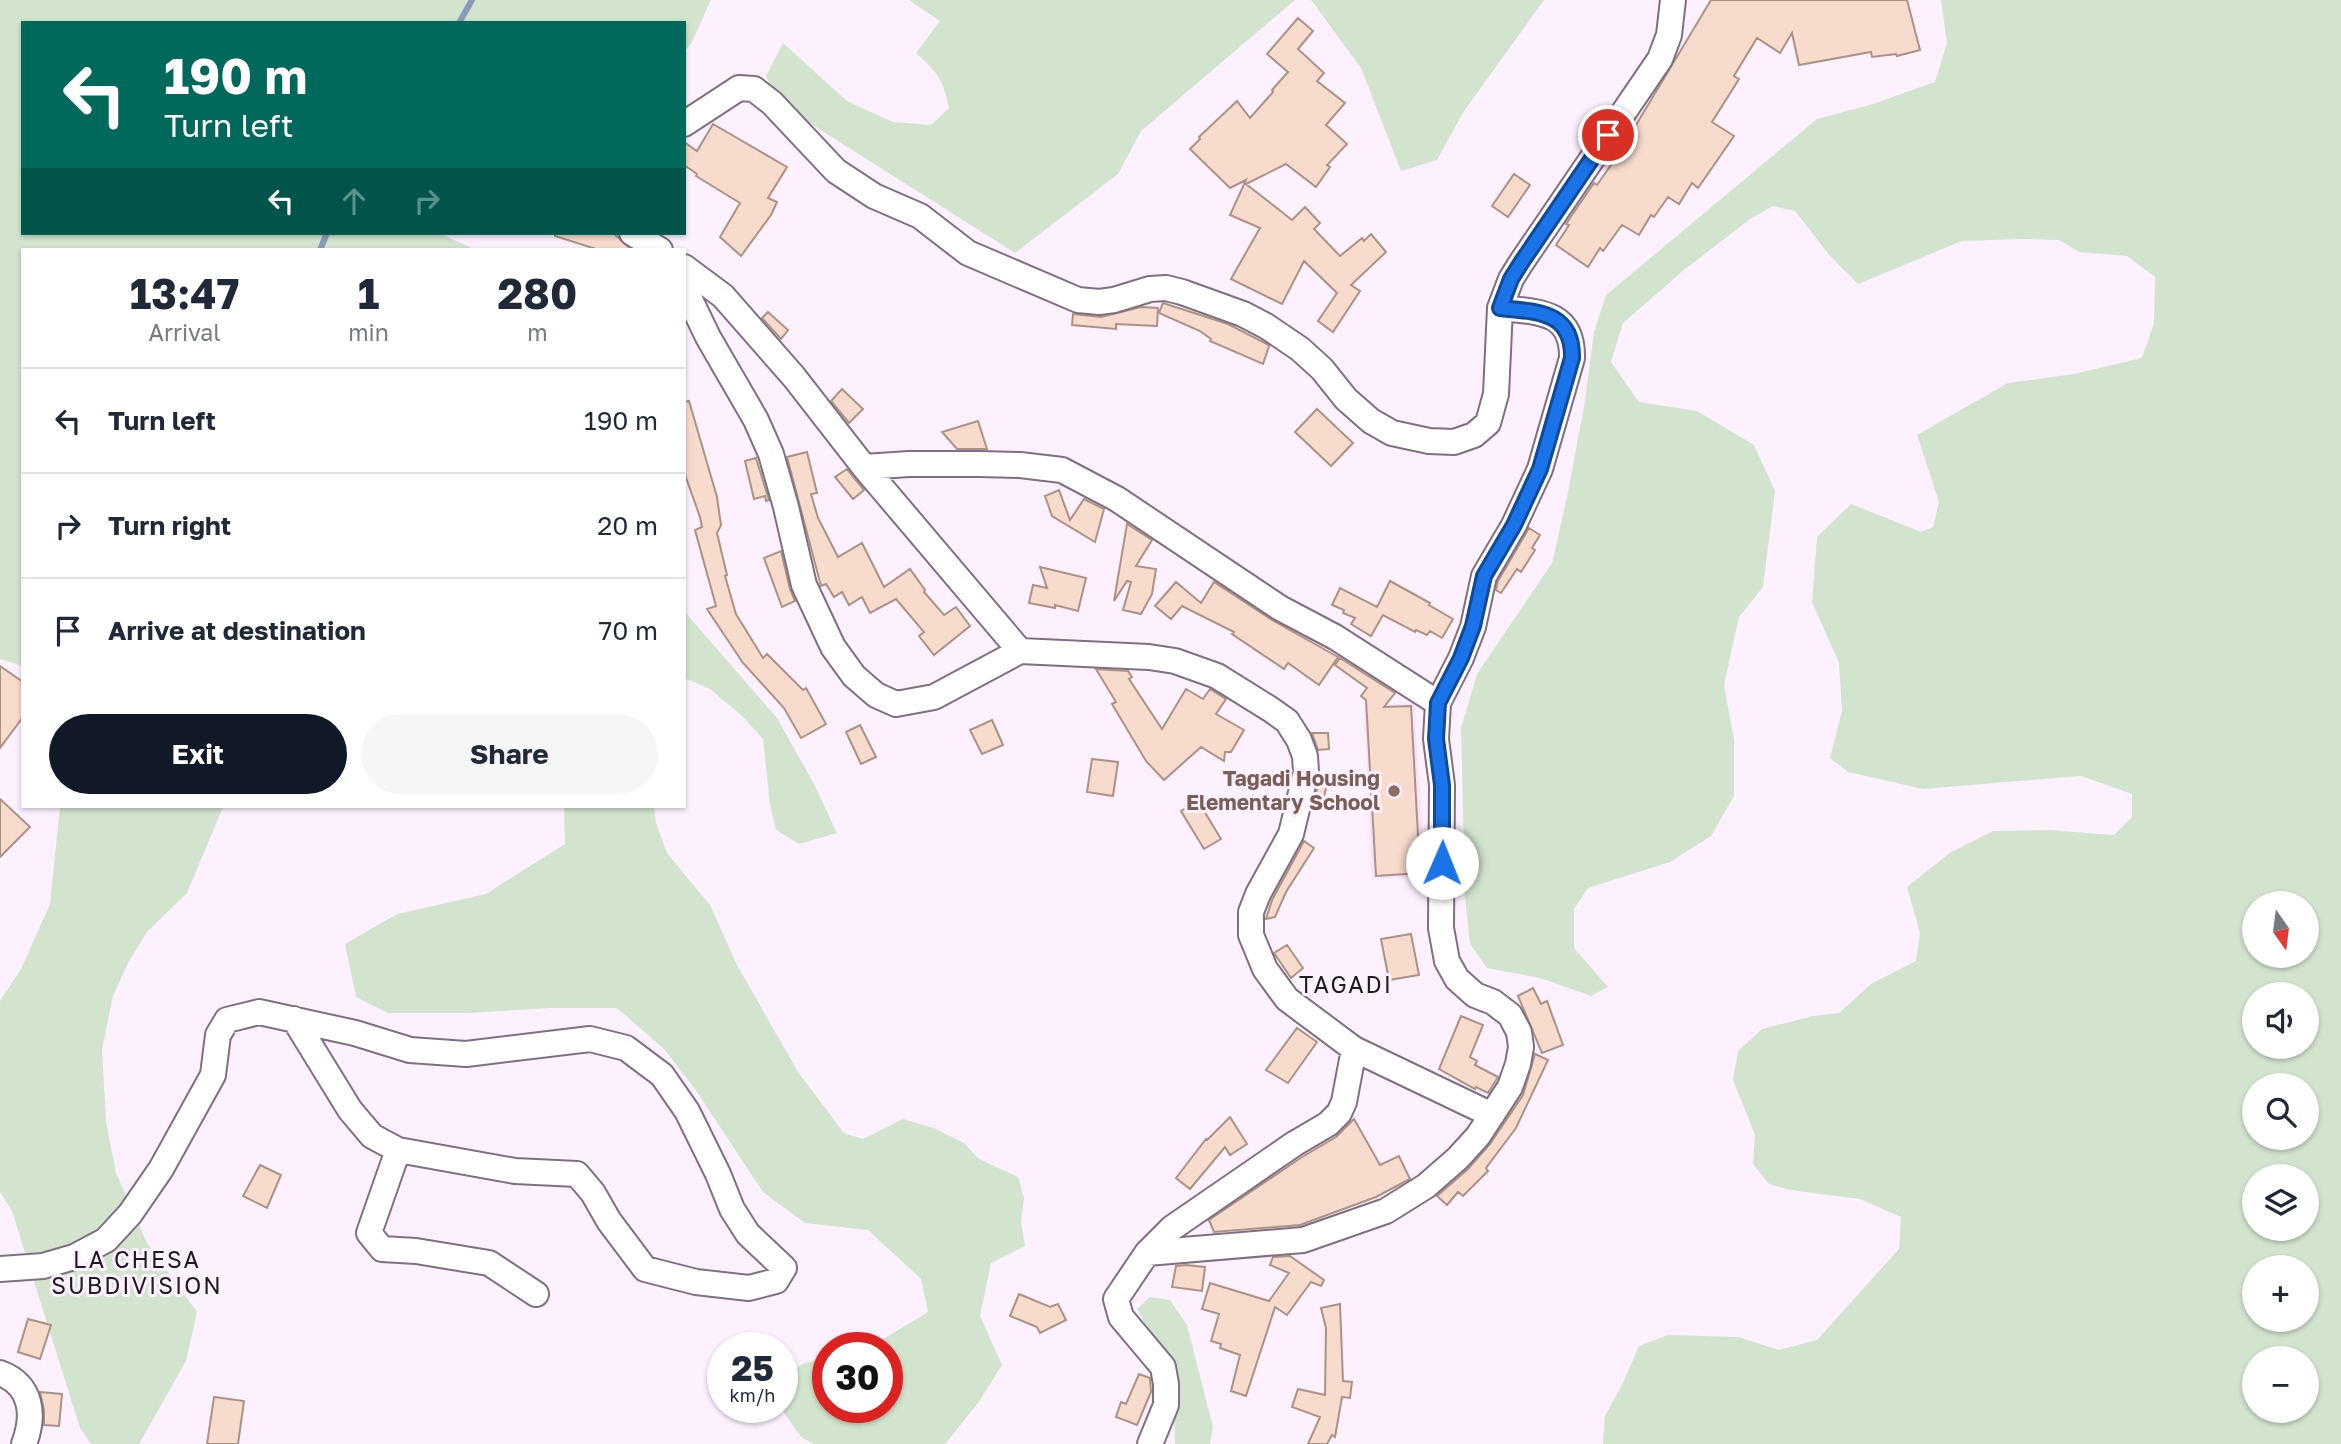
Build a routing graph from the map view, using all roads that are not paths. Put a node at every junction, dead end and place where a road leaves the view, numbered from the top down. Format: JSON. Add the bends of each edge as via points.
{"nodes":[{"id":1,"x":1673,"y":0,"type":"edge"},
{"id":2,"x":686,"y":123,"type":"edge"},
{"id":3,"x":635,"y":235,"type":"edge"},
{"id":4,"x":657,"y":248,"type":"edge"},
{"id":5,"x":686,"y":268,"type":"edge"},
{"id":6,"x":686,"y":291,"type":"edge"},
{"id":7,"x":1500,"y":308,"type":"junction"},
{"id":8,"x":864,"y":467,"type":"junction"},
{"id":9,"x":1020,"y":651,"type":"junction"},
{"id":10,"x":1438,"y":703,"type":"junction"},
{"id":11,"x":294,"y":1019,"type":"junction"},
{"id":12,"x":1354,"y":1049,"type":"junction"},
{"id":13,"x":1492,"y":1115,"type":"junction"},
{"id":14,"x":398,"y":1150,"type":"junction"},
{"id":15,"x":1147,"y":1253,"type":"junction"},
{"id":16,"x":0,"y":1269,"type":"edge"},
{"id":17,"x":536,"y":1294,"type":"dead end"},
{"id":18,"x":0,"y":1373,"type":"edge"},
{"id":19,"x":24,"y":1444,"type":"edge"},
{"id":20,"x":1150,"y":1444,"type":"edge"}],
"edges":[{"from":1,"to":7,"type":"street","via":[[1669,35],[1660,59],[1521,263]]},
{"from":2,"to":7,"type":"street","via":[[739,88],[754,89],[836,171],[874,196],[920,216],[968,253],[1078,300],[1114,300],[1166,288],[1243,314],[1300,349],[1346,399],[1392,433],[1454,442],[1475,435],[1488,424],[1496,394]]},
{"from":3,"to":4,"type":"street"},
{"from":5,"to":8,"type":"street","via":[[723,296]]},
{"from":6,"to":9,"type":"street","via":[[771,454],[804,585],[833,647],[854,676],[876,695],[896,704],[917,701],[934,697]]},
{"from":7,"to":10,"type":"street","via":[[1560,321],[1572,340],[1572,358],[1540,469],[1484,576],[1473,626]]},
{"from":8,"to":9,"type":"street"},
{"from":8,"to":10,"type":"street","via":[[979,464],[1062,470],[1117,499],[1280,608]]},
{"from":9,"to":12,"type":"street","via":[[1175,661],[1217,676],[1287,721],[1305,756],[1306,772],[1291,834],[1251,912],[1251,935],[1265,970],[1287,999]]},
{"from":10,"to":13,"type":"street","via":[[1441,928],[1447,961],[1457,979],[1475,995],[1510,1015],[1521,1047],[1510,1087]]},
{"from":11,"to":14,"type":"street","via":[[350,1110],[372,1136]]},
{"from":11,"to":14,"type":"street","via":[[410,1050],[466,1054],[590,1039],[626,1048],[662,1075],[687,1111],[748,1234],[784,1268],[776,1281],[749,1288],[696,1282],[645,1269],[577,1174],[515,1171]]},
{"from":11,"to":16,"type":"street","via":[[259,1012],[228,1020],[218,1034],[213,1075],[161,1170],[106,1240],[74,1257],[43,1266]]},
{"from":12,"to":13,"type":"street"},
{"from":12,"to":15,"type":"street","via":[[1344,1102],[1328,1124],[1172,1228]]},
{"from":13,"to":15,"type":"street","via":[[1458,1158],[1426,1186],[1385,1211],[1303,1240]]},
{"from":14,"to":17,"type":"street","via":[[369,1233],[382,1249],[489,1263]]},
{"from":15,"to":20,"type":"street","via":[[1115,1299],[1121,1317],[1163,1367],[1166,1405]]},
{"from":18,"to":19,"type":"street","via":[[20,1384],[27,1396],[30,1415]]}]}
